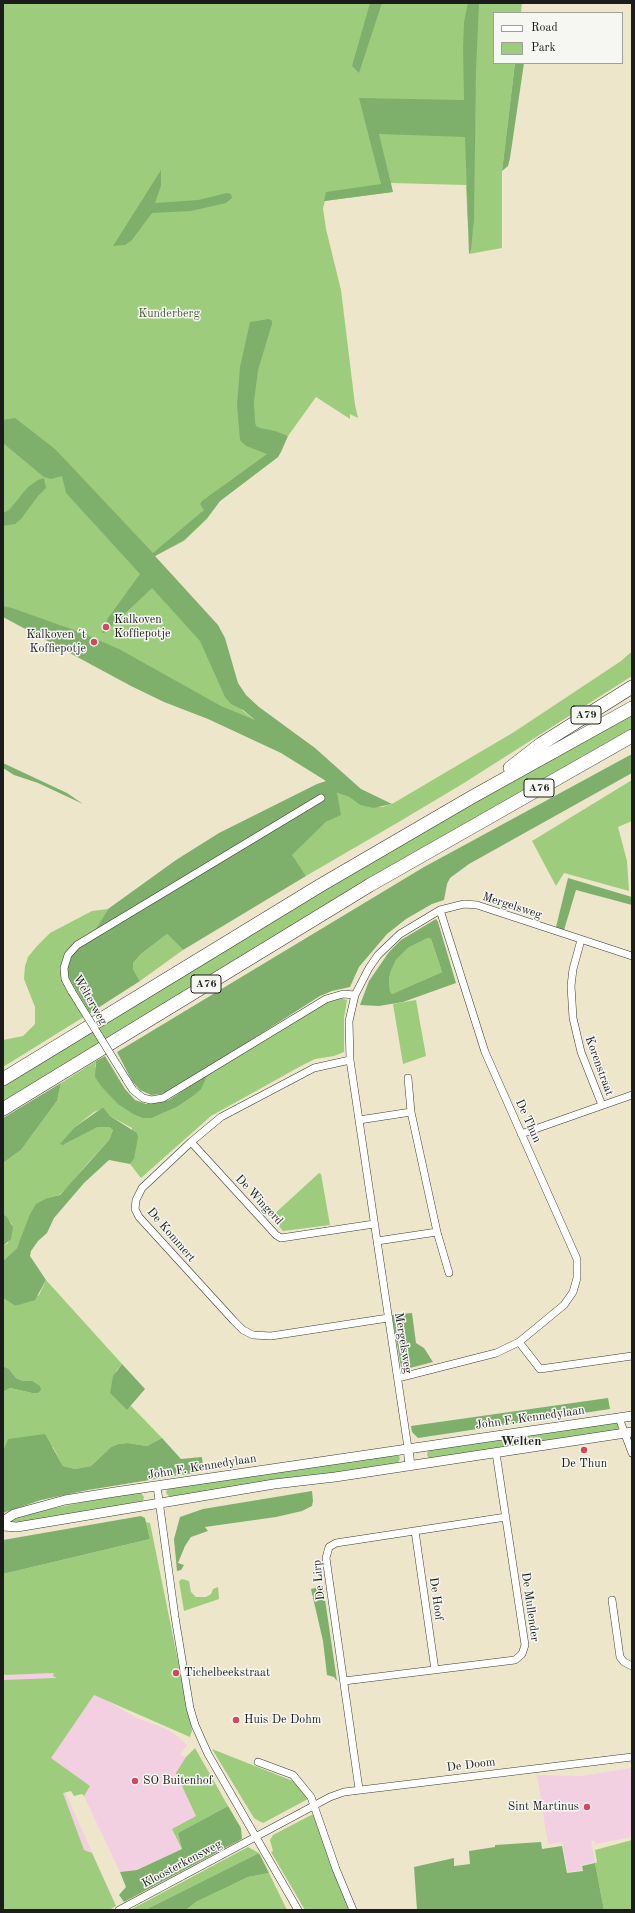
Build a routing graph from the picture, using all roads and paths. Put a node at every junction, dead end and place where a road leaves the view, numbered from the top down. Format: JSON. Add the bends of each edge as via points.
{"nodes":[{"id":1,"x":632,"y":687,"type":"edge"},
{"id":2,"x":632,"y":708,"type":"edge"},
{"id":3,"x":632,"y":736,"type":"edge"},
{"id":4,"x":472,"y":797,"type":"junction"},
{"id":5,"x":321,"y":798,"type":"dead end"},
{"id":6,"x":440,"y":910,"type":"junction"},
{"id":7,"x":581,"y":940,"type":"junction"},
{"id":8,"x":632,"y":956,"type":"edge"},
{"id":9,"x":355,"y":995,"type":"junction"},
{"id":10,"x":350,"y":1060,"type":"junction"},
{"id":11,"x":3,"y":1078,"type":"edge"},
{"id":12,"x":408,"y":1078,"type":"dead end"},
{"id":13,"x":632,"y":1095,"type":"edge"},
{"id":14,"x":602,"y":1105,"type":"junction"},
{"id":15,"x":3,"y":1109,"type":"edge"},
{"id":16,"x":412,"y":1112,"type":"junction"},
{"id":17,"x":359,"y":1120,"type":"junction"},
{"id":18,"x":521,"y":1134,"type":"junction"},
{"id":19,"x":191,"y":1142,"type":"junction"},
{"id":20,"x":374,"y":1224,"type":"junction"},
{"id":21,"x":437,"y":1232,"type":"junction"},
{"id":22,"x":377,"y":1241,"type":"junction"},
{"id":23,"x":448,"y":1273,"type":"dead end"},
{"id":24,"x":388,"y":1318,"type":"junction"},
{"id":25,"x":519,"y":1342,"type":"junction"},
{"id":26,"x":632,"y":1356,"type":"edge"},
{"id":27,"x":398,"y":1378,"type":"junction"},
{"id":28,"x":632,"y":1416,"type":"edge"},
{"id":29,"x":619,"y":1418,"type":"junction"},
{"id":30,"x":628,"y":1433,"type":"edge"},
{"id":31,"x":408,"y":1448,"type":"junction"},
{"id":32,"x":496,"y":1453,"type":"junction"},
{"id":33,"x":632,"y":1453,"type":"edge"},
{"id":34,"x":410,"y":1466,"type":"junction"},
{"id":35,"x":157,"y":1486,"type":"junction"},
{"id":36,"x":159,"y":1503,"type":"junction"},
{"id":37,"x":506,"y":1517,"type":"junction"},
{"id":38,"x":3,"y":1521,"type":"edge"},
{"id":39,"x":3,"y":1526,"type":"edge"},
{"id":40,"x":415,"y":1531,"type":"junction"},
{"id":41,"x":612,"y":1600,"type":"dead end"},
{"id":42,"x":632,"y":1666,"type":"edge"},
{"id":43,"x":435,"y":1670,"type":"junction"},
{"id":44,"x":344,"y":1681,"type":"junction"},
{"id":45,"x":632,"y":1757,"type":"edge"},
{"id":46,"x":258,"y":1762,"type":"dead end"},
{"id":47,"x":359,"y":1789,"type":"junction"},
{"id":48,"x":315,"y":1805,"type":"junction"},
{"id":49,"x":254,"y":1837,"type":"junction"},
{"id":50,"x":119,"y":1910,"type":"edge"},
{"id":51,"x":298,"y":1910,"type":"edge"},
{"id":52,"x":353,"y":1910,"type":"edge"}],
"edges":[{"from":1,"to":4,"type":"highway","number":"A79","via":[[541,744]]},
{"from":2,"to":4,"type":"highway","number":"A76"},
{"from":3,"to":15,"type":"highway","number":"A76","via":[[363,889]]},
{"from":4,"to":11,"type":"highway","number":"A76","via":[[314,889]]},
{"from":5,"to":9,"type":"street","name":"Welterweg","bridge":true,"via":[[78,945],[68,955],[64,968],[65,979],[133,1090],[151,1100],[163,1098],[326,999],[343,994]]},
{"from":6,"to":7,"type":"street","name":"Mergelsweg","via":[[464,904],[477,905]]},
{"from":6,"to":9,"type":"street","name":"Mergelsweg","via":[[412,926],[389,944],[369,968]]},
{"from":6,"to":18,"type":"street","name":"De Thun","via":[[485,1052]]},
{"from":7,"to":8,"type":"street","name":"Mergelsweg"},
{"from":7,"to":14,"type":"street","name":"Korenstraat","via":[[573,969],[573,1018],[580,1052]]},
{"from":9,"to":10,"type":"street","name":"Mergelsweg","via":[[349,1021]]},
{"from":10,"to":17,"type":"street","name":"Mergelsweg"},
{"from":10,"to":19,"type":"street","name":"De Kommert","via":[[314,1068],[221,1117]]},
{"from":12,"to":16,"type":"street"},
{"from":13,"to":14,"type":"street"},
{"from":14,"to":18,"type":"street"},
{"from":16,"to":17,"type":"street"},
{"from":16,"to":21,"type":"street"},
{"from":17,"to":20,"type":"street","name":"Mergelsweg"},
{"from":18,"to":25,"type":"street","name":"De Thun","via":[[577,1259],[578,1272],[573,1292],[564,1305]]},
{"from":19,"to":20,"type":"street","name":"De Wingerd","via":[[281,1238]]},
{"from":19,"to":24,"type":"street","name":"De Kommert","via":[[139,1192],[136,1213],[157,1239],[243,1330],[253,1335],[271,1336]]},
{"from":20,"to":22,"type":"street","name":"Mergelsweg"},
{"from":21,"to":22,"type":"street"},
{"from":21,"to":23,"type":"street"},
{"from":22,"to":24,"type":"street","name":"Mergelsweg"},
{"from":24,"to":27,"type":"street","name":"Mergelsweg"},
{"from":25,"to":26,"type":"street","via":[[540,1369]]},
{"from":25,"to":27,"type":"street","name":"De Thun","via":[[496,1353]]},
{"from":27,"to":31,"type":"street","name":"Mergelsweg"},
{"from":28,"to":29,"type":"street","name":"John F. Kennedylaan"},
{"from":29,"to":30,"type":"street"},
{"from":29,"to":31,"type":"street","name":"John F. Kennedylaan"},
{"from":30,"to":32,"type":"street"},
{"from":30,"to":33,"type":"street"},
{"from":31,"to":34,"type":"street"},
{"from":31,"to":35,"type":"street","name":"John F. Kennedylaan"},
{"from":32,"to":34,"type":"street"},
{"from":32,"to":37,"type":"street","name":"De Mullender"},
{"from":34,"to":36,"type":"street","via":[[274,1484]]},
{"from":35,"to":36,"type":"street"},
{"from":35,"to":38,"type":"street","name":"John F. Kennedylaan","via":[[65,1500],[14,1514]]},
{"from":36,"to":39,"type":"street","via":[[17,1527]]},
{"from":36,"to":49,"type":"street","via":[[190,1708],[208,1754]]},
{"from":37,"to":40,"type":"street","name":"De Lirp"},
{"from":37,"to":43,"type":"street","name":"De Mullender","via":[[525,1645],[522,1654],[515,1660]]},
{"from":40,"to":43,"type":"street","name":"De Hoof"},
{"from":40,"to":44,"type":"street","name":"De Lirp","via":[[336,1543],[328,1551],[326,1558]]},
{"from":41,"to":42,"type":"street","via":[[620,1657]]},
{"from":43,"to":44,"type":"street","name":"De Mullender"},
{"from":44,"to":47,"type":"street","name":"De Lirp"},
{"from":45,"to":47,"type":"street","name":"De Doom"},
{"from":46,"to":48,"type":"street","via":[[293,1775]]},
{"from":47,"to":48,"type":"street","name":"De Doom","via":[[344,1792]]},
{"from":48,"to":49,"type":"street","name":"De Doom"},
{"from":48,"to":52,"type":"street","via":[[336,1869]]},
{"from":49,"to":50,"type":"street","name":"Kloosterkensweg"},
{"from":49,"to":51,"type":"street"}]}
